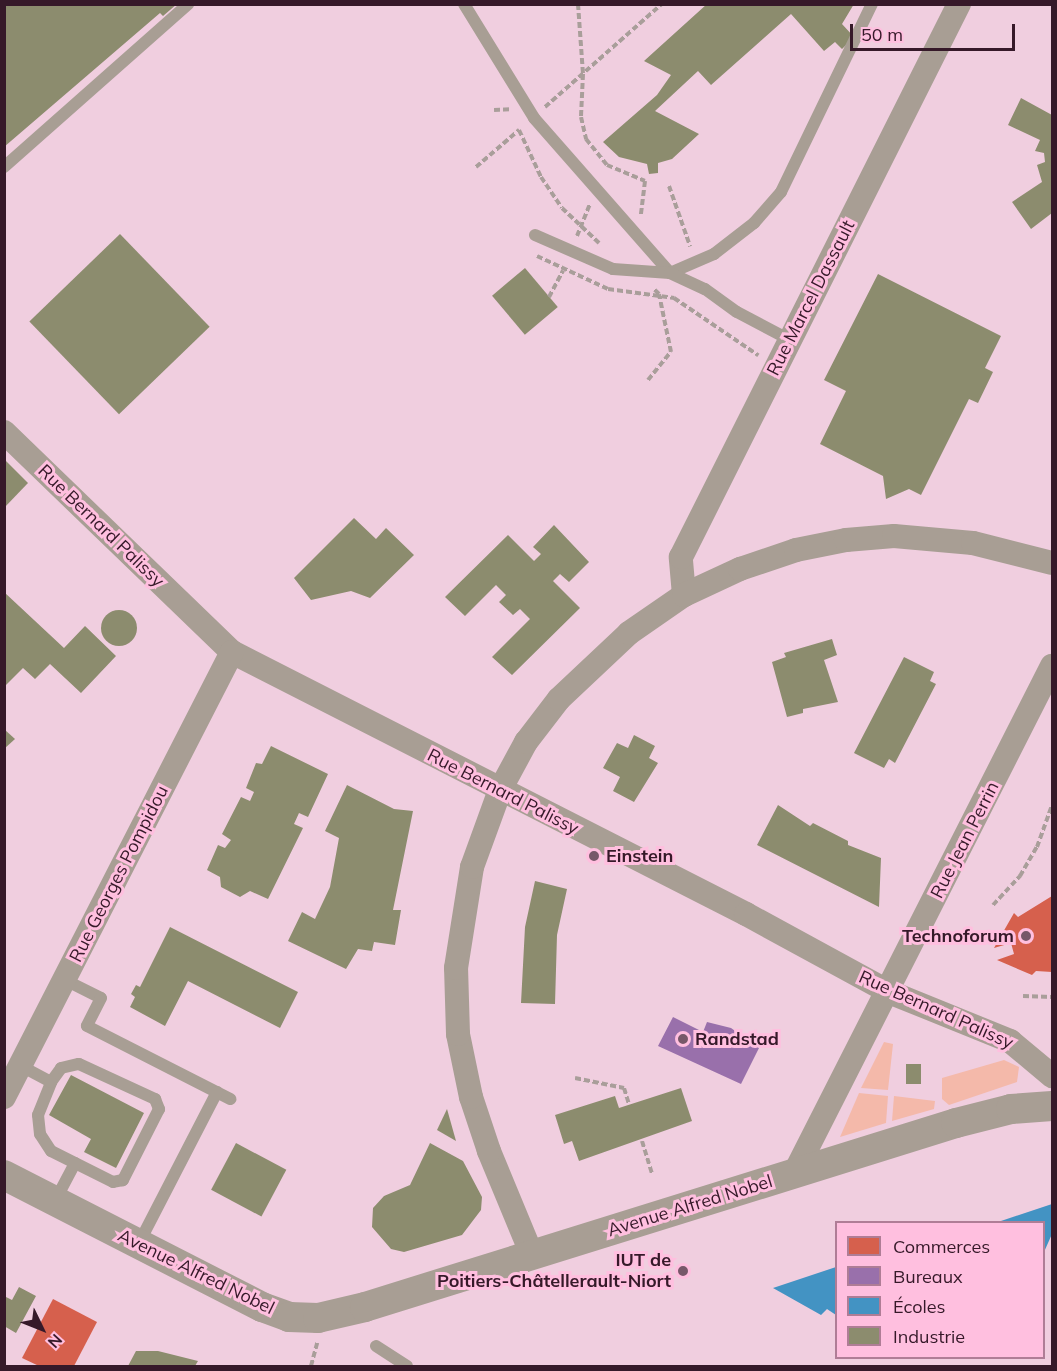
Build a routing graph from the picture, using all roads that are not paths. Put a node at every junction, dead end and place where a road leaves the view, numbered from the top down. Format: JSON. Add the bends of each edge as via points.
{"nodes":[{"id":1,"x":188,"y":4,"type":"edge"},
{"id":2,"x":464,"y":4,"type":"edge"},
{"id":3,"x":872,"y":4,"type":"edge"},
{"id":4,"x":959,"y":4,"type":"edge"},
{"id":5,"x":4,"y":167,"type":"edge"},
{"id":6,"x":534,"y":235,"type":"dead end"},
{"id":7,"x":670,"y":273,"type":"junction"},
{"id":8,"x":790,"y":340,"type":"junction"},
{"id":9,"x":4,"y":432,"type":"edge"},
{"id":10,"x":1053,"y":563,"type":"edge"},
{"id":11,"x":684,"y":596,"type":"junction"},
{"id":12,"x":232,"y":652,"type":"junction"},
{"id":13,"x":1053,"y":666,"type":"edge"},
{"id":14,"x":500,"y":790,"type":"junction"},
{"id":15,"x":65,"y":980,"type":"junction"},
{"id":16,"x":889,"y":992,"type":"junction"},
{"id":17,"x":21,"y":1066,"type":"junction"},
{"id":18,"x":1053,"y":1076,"type":"edge"},
{"id":19,"x":51,"y":1082,"type":"junction"},
{"id":20,"x":217,"y":1092,"type":"junction"},
{"id":21,"x":4,"y":1097,"type":"edge"},
{"id":22,"x":230,"y":1099,"type":"dead end"},
{"id":23,"x":1053,"y":1106,"type":"edge"},
{"id":24,"x":75,"y":1163,"type":"junction"},
{"id":25,"x":794,"y":1174,"type":"junction"},
{"id":26,"x":4,"y":1175,"type":"edge"},
{"id":27,"x":55,"y":1201,"type":"junction"},
{"id":28,"x":138,"y":1244,"type":"junction"},
{"id":29,"x":532,"y":1255,"type":"junction"},
{"id":30,"x":376,"y":1346,"type":"dead end"},
{"id":31,"x":407,"y":1366,"type":"edge"}],
"edges":[{"from":1,"to":5,"type":"lane"},
{"from":2,"to":7,"type":"lane","via":[[534,117]]},
{"from":3,"to":7,"type":"lane","via":[[781,192],[754,223],[714,254]]},
{"from":4,"to":8,"type":"street","name":"Rue Marcel Dassault"},
{"from":6,"to":7,"type":"lane","via":[[569,254],[613,270]]},
{"from":7,"to":8,"type":"lane","via":[[705,289],[737,312]]},
{"from":8,"to":11,"type":"street","name":"Rue Marcel Dassault","via":[[681,557]]},
{"from":9,"to":12,"type":"street","name":"Rue Bernard Palissy"},
{"from":10,"to":11,"type":"street","via":[[937,538],[846,540],[796,550],[740,569]]},
{"from":11,"to":14,"type":"street","via":[[629,633],[559,699],[526,742]]},
{"from":12,"to":14,"type":"street","name":"Rue Bernard Palissy"},
{"from":12,"to":15,"type":"street","name":"Rue Georges Pompidou"},
{"from":13,"to":16,"type":"street","name":"Rue Jean Perrin"},
{"from":14,"to":16,"type":"street","name":"Rue Bernard Palissy","via":[[746,914]]},
{"from":14,"to":29,"type":"street","via":[[478,847],[463,904],[456,968],[458,1034],[471,1097],[489,1151]]},
{"from":15,"to":17,"type":"street","name":"Rue Georges Pompidou"},
{"from":15,"to":20,"type":"lane","via":[[101,998],[87,1026]]},
{"from":16,"to":18,"type":"street","name":"Rue Bernard Palissy","via":[[1010,1041]]},
{"from":16,"to":25,"type":"street","name":"Rue Jean Perrin"},
{"from":17,"to":19,"type":"lane"},
{"from":17,"to":21,"type":"street","name":"Rue Georges Pompidou"},
{"from":19,"to":24,"type":"lane","via":[[38,1115],[40,1134],[51,1151]]},
{"from":19,"to":24,"type":"lane","via":[[62,1068],[86,1066],[155,1099],[159,1109],[123,1180],[113,1182]]},
{"from":20,"to":22,"type":"lane"},
{"from":20,"to":28,"type":"lane"},
{"from":23,"to":25,"type":"street","name":"Avenue Alfred Nobel","via":[[1011,1109],[956,1123]]},
{"from":24,"to":27,"type":"lane"},
{"from":25,"to":29,"type":"street","name":"Avenue Alfred Nobel"},
{"from":26,"to":27,"type":"street","name":"Avenue Alfred Nobel"},
{"from":27,"to":28,"type":"street","name":"Avenue Alfred Nobel"},
{"from":28,"to":29,"type":"street","name":"Avenue Alfred Nobel","via":[[262,1307],[289,1317],[318,1318]]},
{"from":30,"to":31,"type":"lane"}]}
